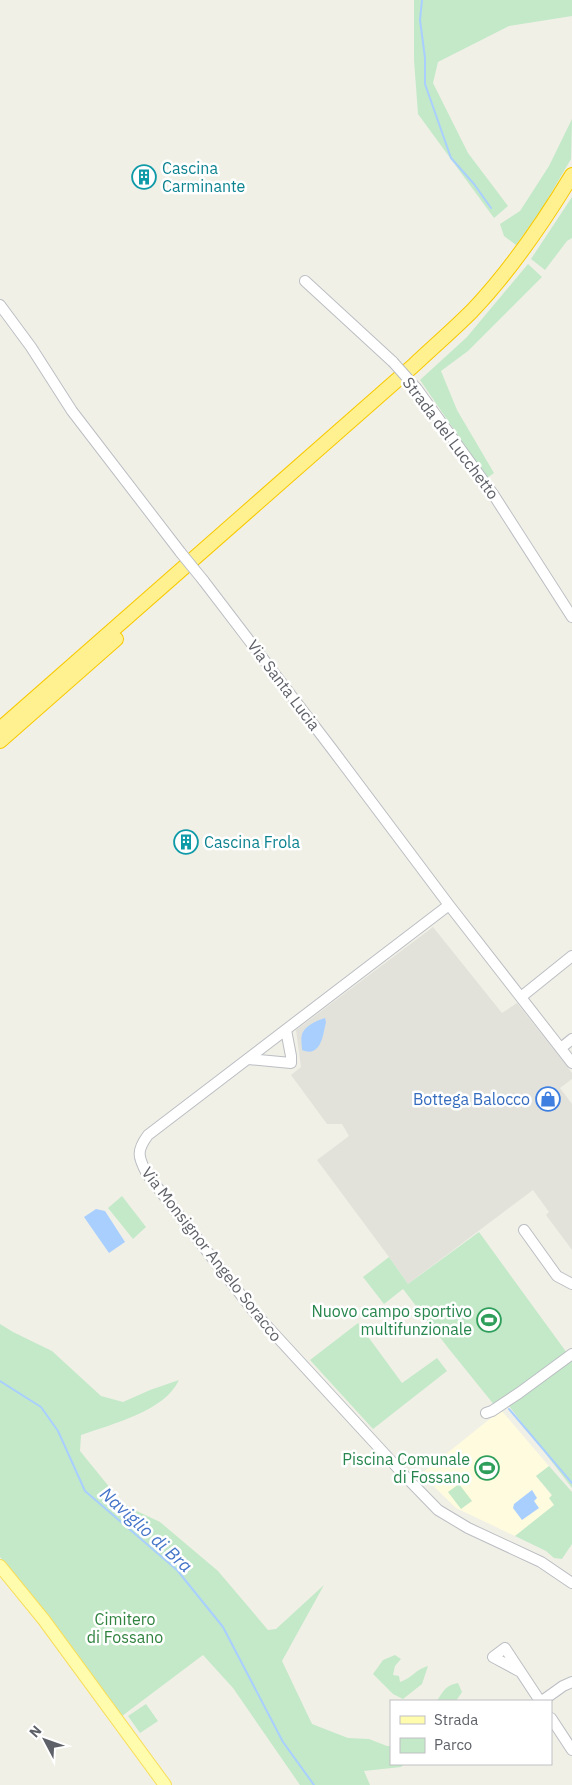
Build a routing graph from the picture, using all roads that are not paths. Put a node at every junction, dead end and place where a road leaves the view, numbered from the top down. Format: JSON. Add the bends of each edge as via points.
{"nodes":[{"id":1,"x":572,"y":175,"type":"edge"},
{"id":2,"x":572,"y":191,"type":"edge"},
{"id":3,"x":305,"y":281,"type":"dead end"},
{"id":4,"x":0,"y":305,"type":"edge"},
{"id":5,"x":572,"y":617,"type":"edge"},
{"id":6,"x":0,"y":729,"type":"edge"},
{"id":7,"x":0,"y":741,"type":"edge"},
{"id":8,"x":449,"y":905,"type":"junction"},
{"id":9,"x":572,"y":956,"type":"edge"},
{"id":10,"x":521,"y":997,"type":"junction"},
{"id":11,"x":286,"y":1030,"type":"junction"},
{"id":12,"x":572,"y":1039,"type":"edge"},
{"id":13,"x":560,"y":1048,"type":"junction"},
{"id":14,"x":248,"y":1059,"type":"junction"},
{"id":15,"x":572,"y":1063,"type":"edge"},
{"id":16,"x":524,"y":1230,"type":"dead end"},
{"id":17,"x":572,"y":1284,"type":"edge"},
{"id":18,"x":572,"y":1354,"type":"edge"},
{"id":19,"x":486,"y":1413,"type":"dead end"},
{"id":20,"x":0,"y":1566,"type":"edge"},
{"id":21,"x":572,"y":1583,"type":"edge"},
{"id":22,"x":519,"y":1671,"type":"dead end"},
{"id":23,"x":572,"y":1682,"type":"edge"},
{"id":24,"x":541,"y":1700,"type":"edge"},
{"id":25,"x":543,"y":1700,"type":"edge"},
{"id":26,"x":552,"y":1720,"type":"edge"},
{"id":27,"x":572,"y":1750,"type":"edge"},
{"id":28,"x":165,"y":1785,"type":"edge"}],
"edges":[{"from":1,"to":6,"type":"highway","via":[[531,239],[472,311]]},
{"from":2,"to":7,"type":"highway","via":[[516,274],[481,314],[420,372]]},
{"from":3,"to":5,"type":"street","name":"Strada del Lucchetto","bridge":true,"via":[[393,362],[417,389],[494,494]]},
{"from":4,"to":8,"type":"street","name":"Via Santa Lucia","bridge":true,"via":[[72,411]]},
{"from":8,"to":10,"type":"street","name":"Via Santa Lucia"},
{"from":8,"to":11,"type":"street","name":"Via Monsignor Angelo Soracco"},
{"from":9,"to":10,"type":"street"},
{"from":10,"to":13,"type":"street","name":"Via Santa Lucia"},
{"from":11,"to":14,"type":"street","name":"Via Monsignor Angelo Soracco"},
{"from":11,"to":14,"type":"street","via":[[291,1063]]},
{"from":12,"to":13,"type":"street"},
{"from":13,"to":15,"type":"street","name":"Via Santa Lucia"},
{"from":14,"to":21,"type":"street","name":"Via Monsignor Angelo Soracco","via":[[148,1135],[139,1151],[147,1174],[255,1313],[438,1510],[476,1532],[534,1558]]},
{"from":16,"to":17,"type":"street","via":[[556,1276]]},
{"from":18,"to":19,"type":"street","via":[[520,1393]]},
{"from":20,"to":28,"type":"main road","via":[[44,1620]]},
{"from":22,"to":24,"type":"street"},
{"from":23,"to":25,"type":"street"},
{"from":26,"to":27,"type":"street"}]}
